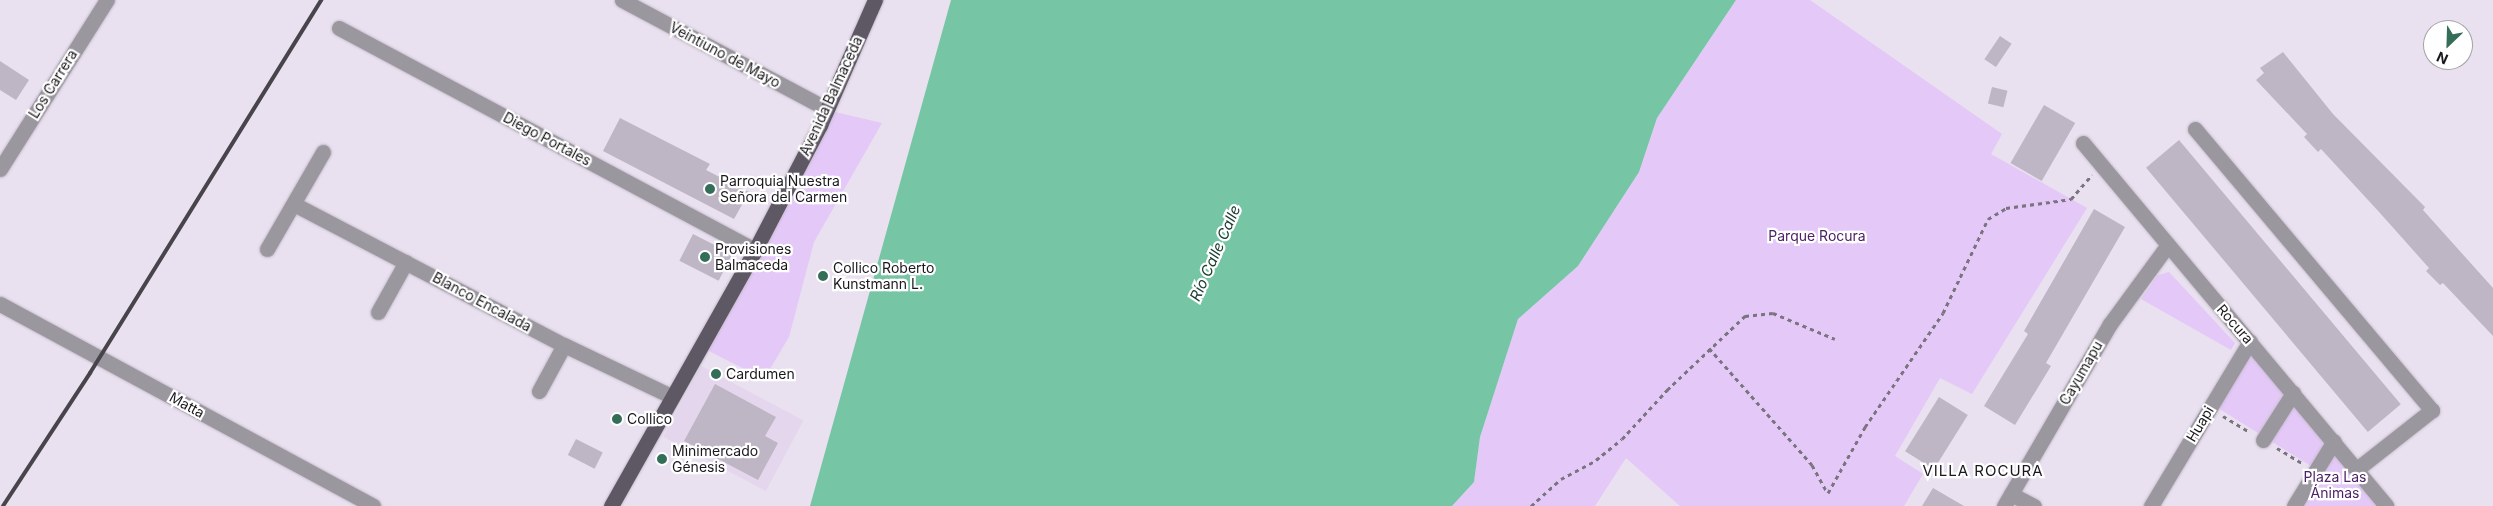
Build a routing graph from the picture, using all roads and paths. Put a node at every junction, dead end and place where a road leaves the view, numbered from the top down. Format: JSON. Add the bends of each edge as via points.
{"nodes":[{"id":1,"x":107,"y":0,"type":"edge"},
{"id":2,"x":622,"y":0,"type":"edge"},
{"id":3,"x":874,"y":0,"type":"edge"},
{"id":4,"x":339,"y":28,"type":"dead end"},
{"id":5,"x":828,"y":109,"type":"junction"},
{"id":6,"x":2195,"y":129,"type":"dead end"},
{"id":7,"x":2083,"y":143,"type":"dead end"},
{"id":8,"x":323,"y":152,"type":"dead end"},
{"id":9,"x":2101,"y":165,"type":"junction"},
{"id":10,"x":0,"y":169,"type":"edge"},
{"id":11,"x":294,"y":204,"type":"junction"},
{"id":12,"x":2167,"y":246,"type":"junction"},
{"id":13,"x":267,"y":250,"type":"dead end"},
{"id":14,"x":755,"y":250,"type":"junction"},
{"id":15,"x":406,"y":262,"type":"junction"},
{"id":16,"x":0,"y":304,"type":"edge"},
{"id":17,"x":378,"y":312,"type":"dead end"},
{"id":18,"x":1835,"y":338,"type":"dead end"},
{"id":19,"x":2250,"y":341,"type":"junction"},
{"id":20,"x":564,"y":345,"type":"junction"},
{"id":21,"x":1709,"y":348,"type":"junction"},
{"id":22,"x":539,"y":391,"type":"dead end"},
{"id":23,"x":2294,"y":393,"type":"junction"},
{"id":24,"x":672,"y":396,"type":"junction"},
{"id":25,"x":2263,"y":440,"type":"dead end"},
{"id":26,"x":2334,"y":441,"type":"junction"},
{"id":27,"x":2357,"y":469,"type":"junction"},
{"id":28,"x":2008,"y":500,"type":"edge"},
{"id":29,"x":373,"y":506,"type":"edge"},
{"id":30,"x":611,"y":506,"type":"edge"},
{"id":31,"x":1531,"y":506,"type":"edge"},
{"id":32,"x":2034,"y":506,"type":"edge"},
{"id":33,"x":2150,"y":506,"type":"edge"},
{"id":34,"x":2294,"y":506,"type":"edge"},
{"id":35,"x":2387,"y":506,"type":"edge"}],
"edges":[{"from":1,"to":10,"type":"street","name":"Los Carrera"},
{"from":2,"to":5,"type":"street","name":"Veintiuno de Mayo"},
{"from":3,"to":5,"type":"main road","name":"Avenida Balmaceda"},
{"from":4,"to":14,"type":"street","name":"Diego Portales"},
{"from":5,"to":14,"type":"main road","name":"Avenida Balmaceda"},
{"from":6,"to":27,"type":"street","via":[[2432,410]]},
{"from":7,"to":9,"type":"street","name":"Rocura"},
{"from":8,"to":11,"type":"street"},
{"from":9,"to":12,"type":"street","name":"Rocura"},
{"from":9,"to":21,"type":"path","via":[[2071,199],[2006,208],[1988,219],[1943,313],[1865,428],[1828,493],[1812,465]]},
{"from":11,"to":13,"type":"street"},
{"from":11,"to":15,"type":"street","name":"Blanco Encalada"},
{"from":12,"to":19,"type":"street","name":"Rocura"},
{"from":12,"to":28,"type":"street","name":"Cayumapu","via":[[2110,324]]},
{"from":14,"to":24,"type":"main road","name":"Avenida Balmaceda"},
{"from":15,"to":17,"type":"street"},
{"from":15,"to":20,"type":"street","name":"Blanco Encalada"},
{"from":16,"to":29,"type":"street","name":"Matta"},
{"from":18,"to":21,"type":"path","via":[[1773,313],[1745,316]]},
{"from":19,"to":23,"type":"street","name":"Rocura"},
{"from":19,"to":33,"type":"street","name":"Huapi"},
{"from":20,"to":22,"type":"street"},
{"from":20,"to":24,"type":"street","name":"Blanco Encalada"},
{"from":21,"to":31,"type":"path","via":[[1622,440],[1596,460],[1561,479]]},
{"from":23,"to":25,"type":"street"},
{"from":23,"to":26,"type":"street","name":"Rocura"},
{"from":24,"to":30,"type":"main road","name":"Avenida Balmaceda"},
{"from":26,"to":27,"type":"street","name":"Rocura"},
{"from":26,"to":34,"type":"street"},
{"from":27,"to":35,"type":"street","name":"Rocura"},
{"from":28,"to":32,"type":"street"}]}
